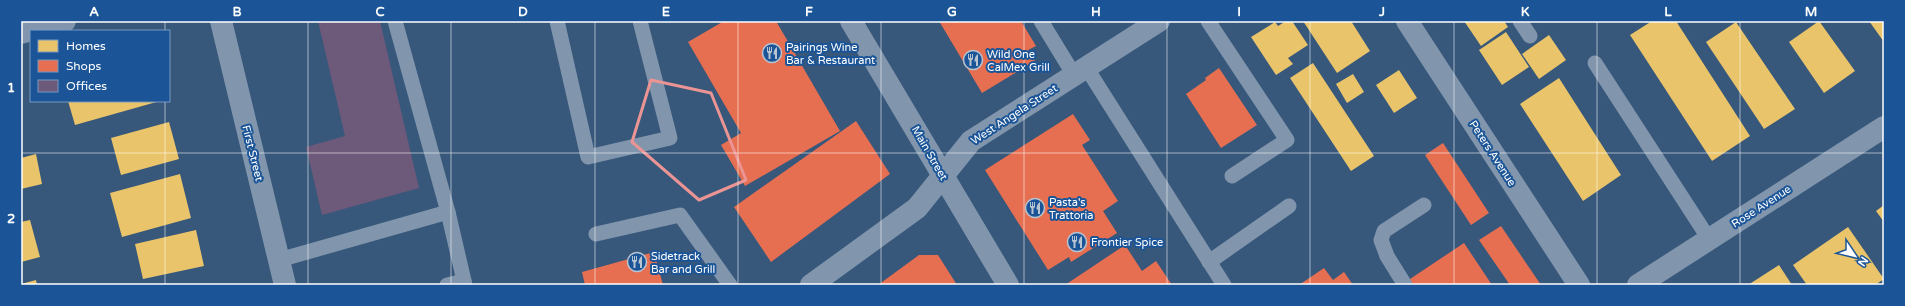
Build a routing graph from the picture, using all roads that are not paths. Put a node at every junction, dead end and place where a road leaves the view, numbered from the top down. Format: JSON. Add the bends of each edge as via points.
{"nodes":[{"id":1,"x":65,"y":21,"type":"edge"},
{"id":2,"x":221,"y":21,"type":"edge"},
{"id":3,"x":395,"y":21,"type":"edge"},
{"id":4,"x":557,"y":21,"type":"edge"},
{"id":5,"x":640,"y":21,"type":"edge"},
{"id":6,"x":851,"y":21,"type":"edge"},
{"id":7,"x":1041,"y":21,"type":"edge"},
{"id":8,"x":1208,"y":21,"type":"edge"},
{"id":9,"x":1407,"y":21,"type":"edge"},
{"id":10,"x":1520,"y":21,"type":"edge"},
{"id":11,"x":1148,"y":24,"type":"edge"},
{"id":12,"x":35,"y":30,"type":"edge"},
{"id":13,"x":1530,"y":36,"type":"dead end"},
{"id":14,"x":1595,"y":63,"type":"dead end"},
{"id":15,"x":1080,"y":71,"type":"junction"},
{"id":16,"x":1884,"y":127,"type":"edge"},
{"id":17,"x":943,"y":175,"type":"junction"},
{"id":18,"x":1232,"y":176,"type":"dead end"},
{"id":19,"x":1424,"y":205,"type":"dead end"},
{"id":20,"x":1289,"y":206,"type":"dead end"},
{"id":21,"x":448,"y":212,"type":"junction"},
{"id":22,"x":596,"y":234,"type":"dead end"},
{"id":23,"x":1709,"y":239,"type":"junction"},
{"id":24,"x":279,"y":260,"type":"junction"},
{"id":25,"x":1209,"y":262,"type":"junction"},
{"id":26,"x":464,"y":283,"type":"edge"},
{"id":27,"x":285,"y":285,"type":"edge"},
{"id":28,"x":447,"y":285,"type":"edge"},
{"id":29,"x":730,"y":285,"type":"edge"},
{"id":30,"x":811,"y":285,"type":"edge"},
{"id":31,"x":1008,"y":285,"type":"edge"},
{"id":32,"x":1224,"y":285,"type":"edge"},
{"id":33,"x":1405,"y":285,"type":"edge"},
{"id":34,"x":1579,"y":285,"type":"edge"},
{"id":35,"x":1638,"y":285,"type":"edge"}],
"edges":[{"from":1,"to":12,"type":"street"},
{"from":2,"to":24,"type":"street","name":"First Street"},
{"from":3,"to":21,"type":"lane"},
{"from":4,"to":5,"type":"lane","via":[[588,157],[670,138]]},
{"from":6,"to":17,"type":"street","name":"Main Street"},
{"from":7,"to":15,"type":"lane"},
{"from":8,"to":18,"type":"lane","via":[[1287,140]]},
{"from":9,"to":34,"type":"street","name":"Peters Avenue"},
{"from":10,"to":13,"type":"lane"},
{"from":11,"to":15,"type":"street","name":"West Angela Street"},
{"from":14,"to":23,"type":"lane"},
{"from":15,"to":17,"type":"street","name":"West Angela Street","via":[[971,141]]},
{"from":15,"to":25,"type":"lane"},
{"from":16,"to":23,"type":"street","name":"Rose Avenue"},
{"from":17,"to":30,"type":"street","name":"West Angela Street","via":[[917,208]]},
{"from":17,"to":31,"type":"street","name":"Main Street"},
{"from":19,"to":33,"type":"lane","via":[[1384,231],[1381,240],[1387,256]]},
{"from":20,"to":25,"type":"lane"},
{"from":21,"to":24,"type":"lane"},
{"from":21,"to":26,"type":"lane"},
{"from":22,"to":29,"type":"lane","via":[[680,215]]},
{"from":23,"to":35,"type":"street","name":"Rose Avenue"},
{"from":24,"to":27,"type":"street","name":"First Street"},
{"from":25,"to":32,"type":"lane"},
{"from":26,"to":28,"type":"lane"}]}
